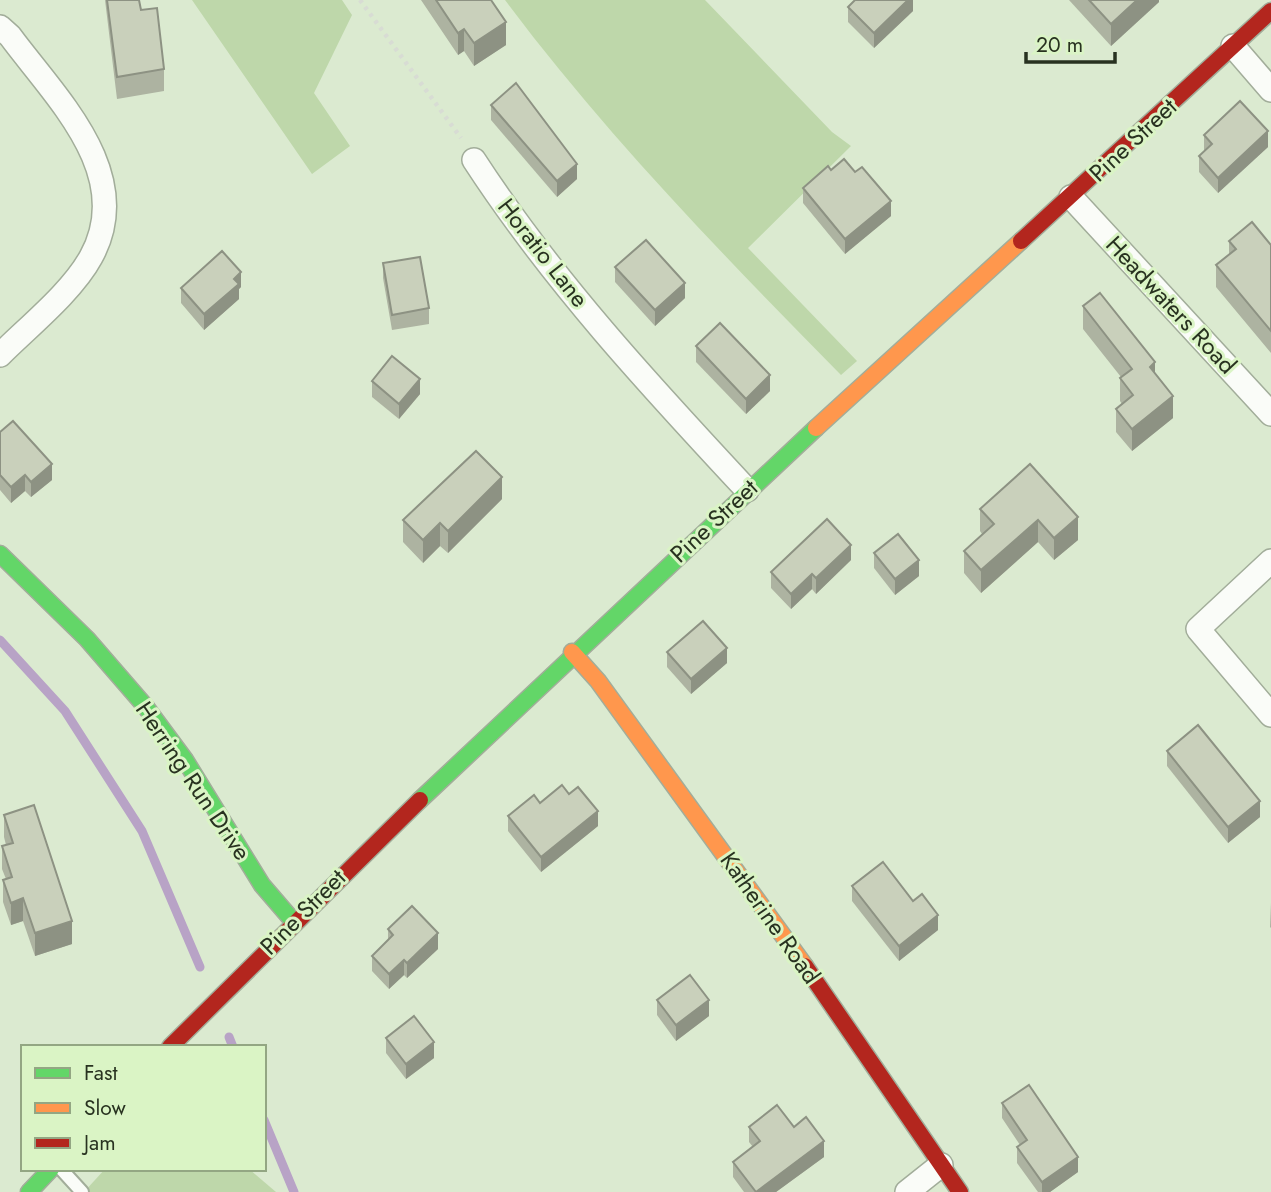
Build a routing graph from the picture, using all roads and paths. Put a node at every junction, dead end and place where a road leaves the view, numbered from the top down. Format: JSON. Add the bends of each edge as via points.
{"nodes":[{"id":1,"x":360,"y":0,"type":"edge"},
{"id":2,"x":1271,"y":11,"type":"edge"},
{"id":3,"x":0,"y":27,"type":"edge"},
{"id":4,"x":1233,"y":46,"type":"junction"},
{"id":5,"x":1271,"y":90,"type":"edge"},
{"id":6,"x":474,"y":160,"type":"joint"},
{"id":7,"x":1071,"y":197,"type":"junction"},
{"id":8,"x":0,"y":355,"type":"edge"},
{"id":9,"x":1271,"y":414,"type":"edge"},
{"id":10,"x":747,"y":491,"type":"junction"},
{"id":11,"x":0,"y":554,"type":"edge"},
{"id":12,"x":1271,"y":561,"type":"edge"},
{"id":13,"x":572,"y":652,"type":"junction"},
{"id":14,"x":1271,"y":715,"type":"edge"},
{"id":15,"x":293,"y":921,"type":"junction"},
{"id":16,"x":172,"y":1045,"type":"edge"},
{"id":17,"x":941,"y":1165,"type":"junction"},
{"id":18,"x":49,"y":1171,"type":"edge"},
{"id":19,"x":63,"y":1171,"type":"edge"},
{"id":20,"x":29,"y":1192,"type":"edge"},
{"id":21,"x":82,"y":1192,"type":"edge"},
{"id":22,"x":907,"y":1192,"type":"edge"},
{"id":23,"x":960,"y":1192,"type":"edge"}],
"edges":[{"from":1,"to":6,"type":"path","via":[[457,130]]},
{"from":2,"to":4,"type":"main road","name":"Pine Street"},
{"from":3,"to":8,"type":"street","via":[[85,136],[96,155],[104,201],[92,257]]},
{"from":4,"to":5,"type":"street"},
{"from":4,"to":7,"type":"main road","name":"Pine Street"},
{"from":6,"to":10,"type":"street","name":"Horatio Lane","via":[[503,204],[650,387]]},
{"from":7,"to":9,"type":"street","name":"Headwaters Road"},
{"from":7,"to":10,"type":"main road","name":"Pine Street"},
{"from":10,"to":13,"type":"main road","name":"Pine Street"},
{"from":11,"to":15,"type":"main road","name":"Herring Run Drive","via":[[87,639],[145,706],[185,760],[262,886]]},
{"from":12,"to":14,"type":"street","via":[[1198,629]]},
{"from":13,"to":15,"type":"main road","name":"Pine Street"},
{"from":13,"to":17,"type":"main road","name":"Katherine Road","via":[[772,918]]},
{"from":15,"to":16,"type":"main road","name":"Pine Street"},
{"from":17,"to":22,"type":"street"},
{"from":17,"to":23,"type":"main road","name":"Katherine Road"},
{"from":18,"to":20,"type":"main road"},
{"from":19,"to":21,"type":"lane"}]}
